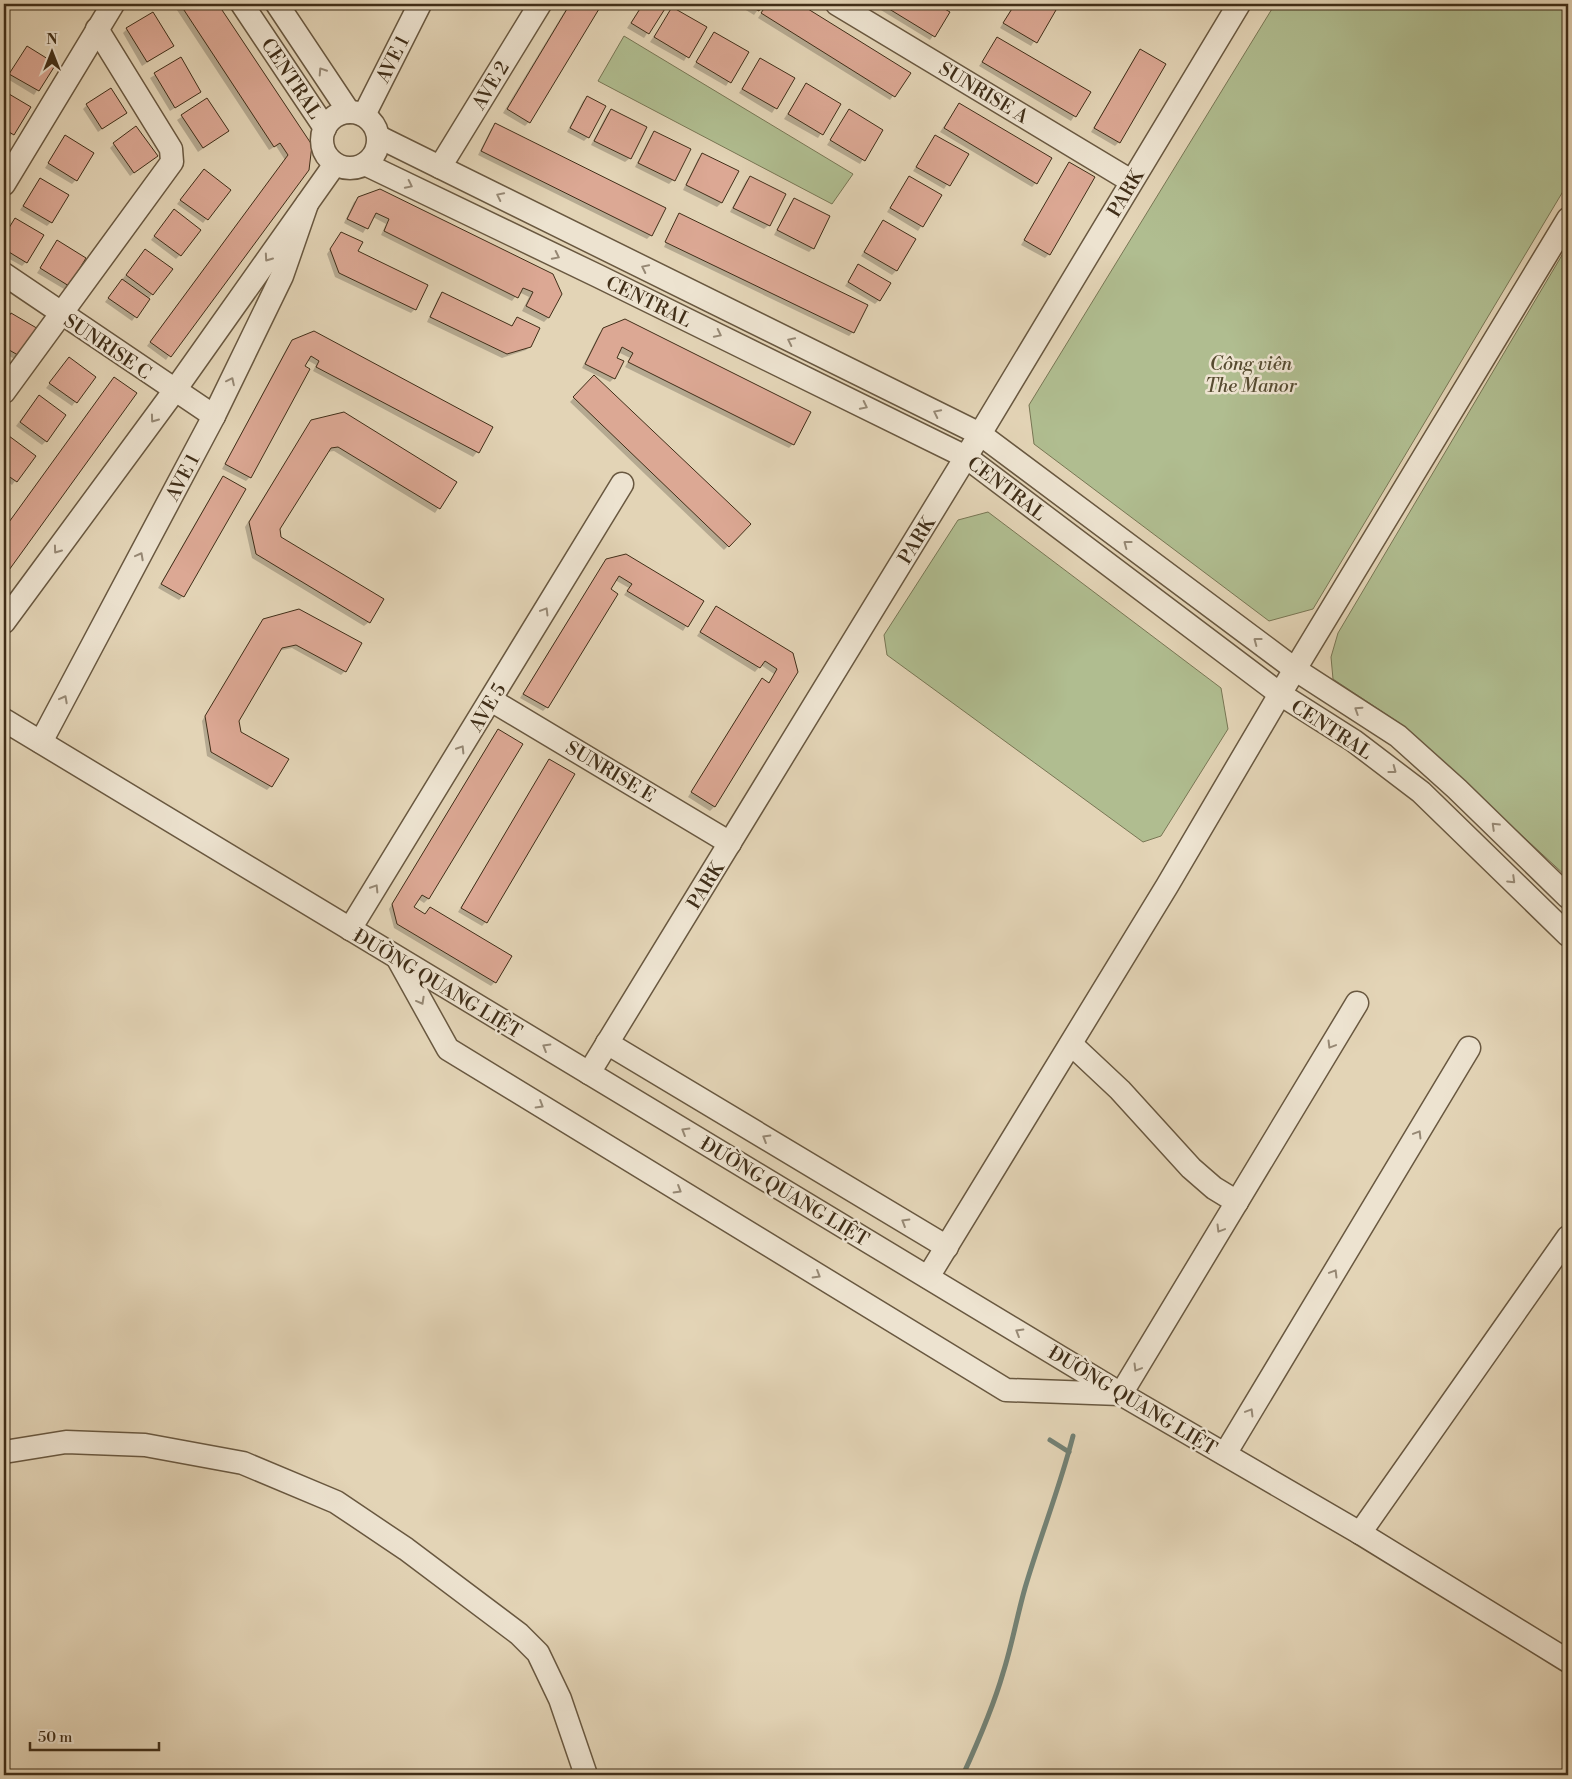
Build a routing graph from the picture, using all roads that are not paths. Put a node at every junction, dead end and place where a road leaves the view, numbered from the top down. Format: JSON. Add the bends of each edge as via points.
{"nodes":[{"id":1,"x":113,"y":4,"type":"edge"},
{"id":2,"x":242,"y":4,"type":"edge"},
{"id":3,"x":277,"y":4,"type":"edge"},
{"id":4,"x":420,"y":4,"type":"edge"},
{"id":5,"x":540,"y":4,"type":"edge"},
{"id":6,"x":837,"y":4,"type":"edge"},
{"id":7,"x":1239,"y":4,"type":"edge"},
{"id":8,"x":97,"y":29,"type":"junction"},
{"id":9,"x":356,"y":114,"type":"junction"},
{"id":10,"x":325,"y":128,"type":"junction"},
{"id":11,"x":379,"y":136,"type":"junction"},
{"id":12,"x":335,"y":164,"type":"junction"},
{"id":13,"x":365,"y":164,"type":"junction"},
{"id":14,"x":440,"y":167,"type":"junction"},
{"id":15,"x":1131,"y":181,"type":"junction"},
{"id":16,"x":4,"y":184,"type":"edge"},
{"id":17,"x":307,"y":204,"type":"junction"},
{"id":18,"x":1568,"y":219,"type":"edge"},
{"id":19,"x":4,"y":274,"type":"edge"},
{"id":20,"x":244,"y":292,"type":"junction"},
{"id":21,"x":268,"y":306,"type":"junction"},
{"id":22,"x":61,"y":314,"type":"junction"},
{"id":23,"x":175,"y":390,"type":"junction"},
{"id":24,"x":4,"y":392,"type":"edge"},
{"id":25,"x":214,"y":416,"type":"junction"},
{"id":26,"x":980,"y":434,"type":"junction"},
{"id":27,"x":966,"y":457,"type":"junction"},
{"id":28,"x":622,"y":484,"type":"dead end"},
{"id":29,"x":4,"y":622,"type":"edge"},
{"id":30,"x":1296,"y":670,"type":"junction"},
{"id":31,"x":1280,"y":694,"type":"junction"},
{"id":32,"x":491,"y":700,"type":"junction"},
{"id":33,"x":4,"y":720,"type":"edge"},
{"id":34,"x":41,"y":742,"type":"junction"},
{"id":35,"x":730,"y":843,"type":"junction"},
{"id":36,"x":1568,"y":897,"type":"edge"},
{"id":37,"x":350,"y":929,"type":"junction"},
{"id":38,"x":1568,"y":935,"type":"edge"},
{"id":39,"x":398,"y":959,"type":"junction"},
{"id":40,"x":1356,"y":1003,"type":"dead end"},
{"id":41,"x":607,"y":1043,"type":"junction"},
{"id":42,"x":1070,"y":1044,"type":"junction"},
{"id":43,"x":1469,"y":1048,"type":"dead end"},
{"id":44,"x":588,"y":1073,"type":"junction"},
{"id":45,"x":1237,"y":1202,"type":"junction"},
{"id":46,"x":1568,"y":1238,"type":"edge"},
{"id":47,"x":947,"y":1247,"type":"junction"},
{"id":48,"x":928,"y":1277,"type":"junction"},
{"id":49,"x":1121,"y":1394,"type":"junction"},
{"id":50,"x":4,"y":1452,"type":"edge"},
{"id":51,"x":1225,"y":1454,"type":"junction"},
{"id":52,"x":1360,"y":1533,"type":"junction"},
{"id":53,"x":1568,"y":1661,"type":"edge"},
{"id":54,"x":586,"y":1775,"type":"edge"}],
"edges":[{"from":1,"to":8,"type":"street"},
{"from":2,"to":10,"type":"street","name":"CENTRAL"},
{"from":9,"to":3,"type":"street","name":"CENTRAL","one_way":true},
{"from":4,"to":9,"type":"street","name":"AVE 1"},
{"from":5,"to":14,"type":"street","name":"AVE 2"},
{"from":6,"to":15,"type":"street","name":"SUNRISE A"},
{"from":7,"to":15,"type":"street","name":"PARK"},
{"from":8,"to":16,"type":"street"},
{"from":8,"to":22,"type":"street","via":[[171,149],[172,162]]},
{"from":9,"to":10,"type":"street","via":[[337,115]]},
{"from":9,"to":11,"type":"street","via":[[371,120]]},
{"from":10,"to":12,"type":"street","via":[[322,145],[325,154]]},
{"from":11,"to":13,"type":"street","via":[[375,155]]},
{"from":11,"to":14,"type":"street","name":"CENTRAL"},
{"from":12,"to":13,"type":"street","via":[[350,169]]},
{"from":12,"to":17,"type":"street","name":"AVE 1"},
{"from":13,"to":27,"type":"street","name":"CENTRAL","one_way":true},
{"from":26,"to":14,"type":"street","name":"CENTRAL","one_way":true},
{"from":15,"to":26,"type":"street","name":"PARK"},
{"from":17,"to":20,"type":"street","name":"AVE 1","one_way":true},
{"from":17,"to":21,"type":"street","name":"AVE 1"},
{"from":18,"to":30,"type":"street"},
{"from":19,"to":22,"type":"street","name":"SUNRISE C"},
{"from":20,"to":21,"type":"street"},
{"from":20,"to":23,"type":"street","name":"AVE 1"},
{"from":25,"to":21,"type":"street","name":"AVE 1","one_way":true},
{"from":22,"to":23,"type":"street","name":"SUNRISE C"},
{"from":22,"to":24,"type":"street"},
{"from":23,"to":25,"type":"street","name":"SUNRISE C"},
{"from":23,"to":29,"type":"street","name":"AVE 1","one_way":true},
{"from":34,"to":25,"type":"street","name":"AVE 1","one_way":true},
{"from":26,"to":27,"type":"street","name":"PARK"},
{"from":30,"to":26,"type":"street","name":"CENTRAL","one_way":true},
{"from":27,"to":31,"type":"street","name":"CENTRAL"},
{"from":27,"to":35,"type":"street","name":"PARK"},
{"from":32,"to":28,"type":"street","name":"AVE 5","one_way":true},
{"from":30,"to":31,"type":"street"},
{"from":36,"to":30,"type":"street","name":"CENTRAL","one_way":true,"via":[[1458,789],[1398,736]]},
{"from":31,"to":38,"type":"street","name":"CENTRAL","one_way":true,"via":[[1354,741],[1421,792]]},
{"from":31,"to":42,"type":"street"},
{"from":32,"to":35,"type":"street","name":"SUNRISE E"},
{"from":37,"to":32,"type":"street","name":"AVE 5","one_way":true},
{"from":33,"to":34,"type":"street","name":"ĐƯỜNG QUANG LIỆT"},
{"from":34,"to":37,"type":"street","name":"ĐƯỜNG QUANG LIỆT"},
{"from":35,"to":41,"type":"street","name":"PARK"},
{"from":37,"to":39,"type":"street","name":"ĐƯỜNG QUANG LIỆT"},
{"from":44,"to":39,"type":"street","name":"ĐƯỜNG QUANG LIỆT","one_way":true},
{"from":39,"to":49,"type":"street","one_way":true,"via":[[448,1049],[1006,1390]]},
{"from":40,"to":45,"type":"street","one_way":true},
{"from":41,"to":44,"type":"street","name":"PARK"},
{"from":47,"to":41,"type":"street","one_way":true},
{"from":42,"to":45,"type":"street","via":[[1120,1090],[1190,1168]]},
{"from":42,"to":47,"type":"street"},
{"from":51,"to":43,"type":"street","one_way":true},
{"from":48,"to":44,"type":"street","name":"ĐƯỜNG QUANG LIỆT","one_way":true},
{"from":45,"to":49,"type":"street","one_way":true},
{"from":46,"to":52,"type":"street"},
{"from":47,"to":48,"type":"street"},
{"from":49,"to":48,"type":"street","name":"ĐƯỜNG QUANG LIỆT","one_way":true},
{"from":49,"to":51,"type":"street","name":"ĐƯỜNG QUANG LIỆT"},
{"from":50,"to":54,"type":"street","via":[[66,1442],[145,1445],[243,1463],[336,1502],[406,1548],[519,1634],[538,1653],[560,1699]]},
{"from":51,"to":52,"type":"street","name":"ĐƯỜNG QUANG LIỆT"},
{"from":52,"to":53,"type":"street","name":"ĐƯỜNG QUANG LIỆT"}]}
